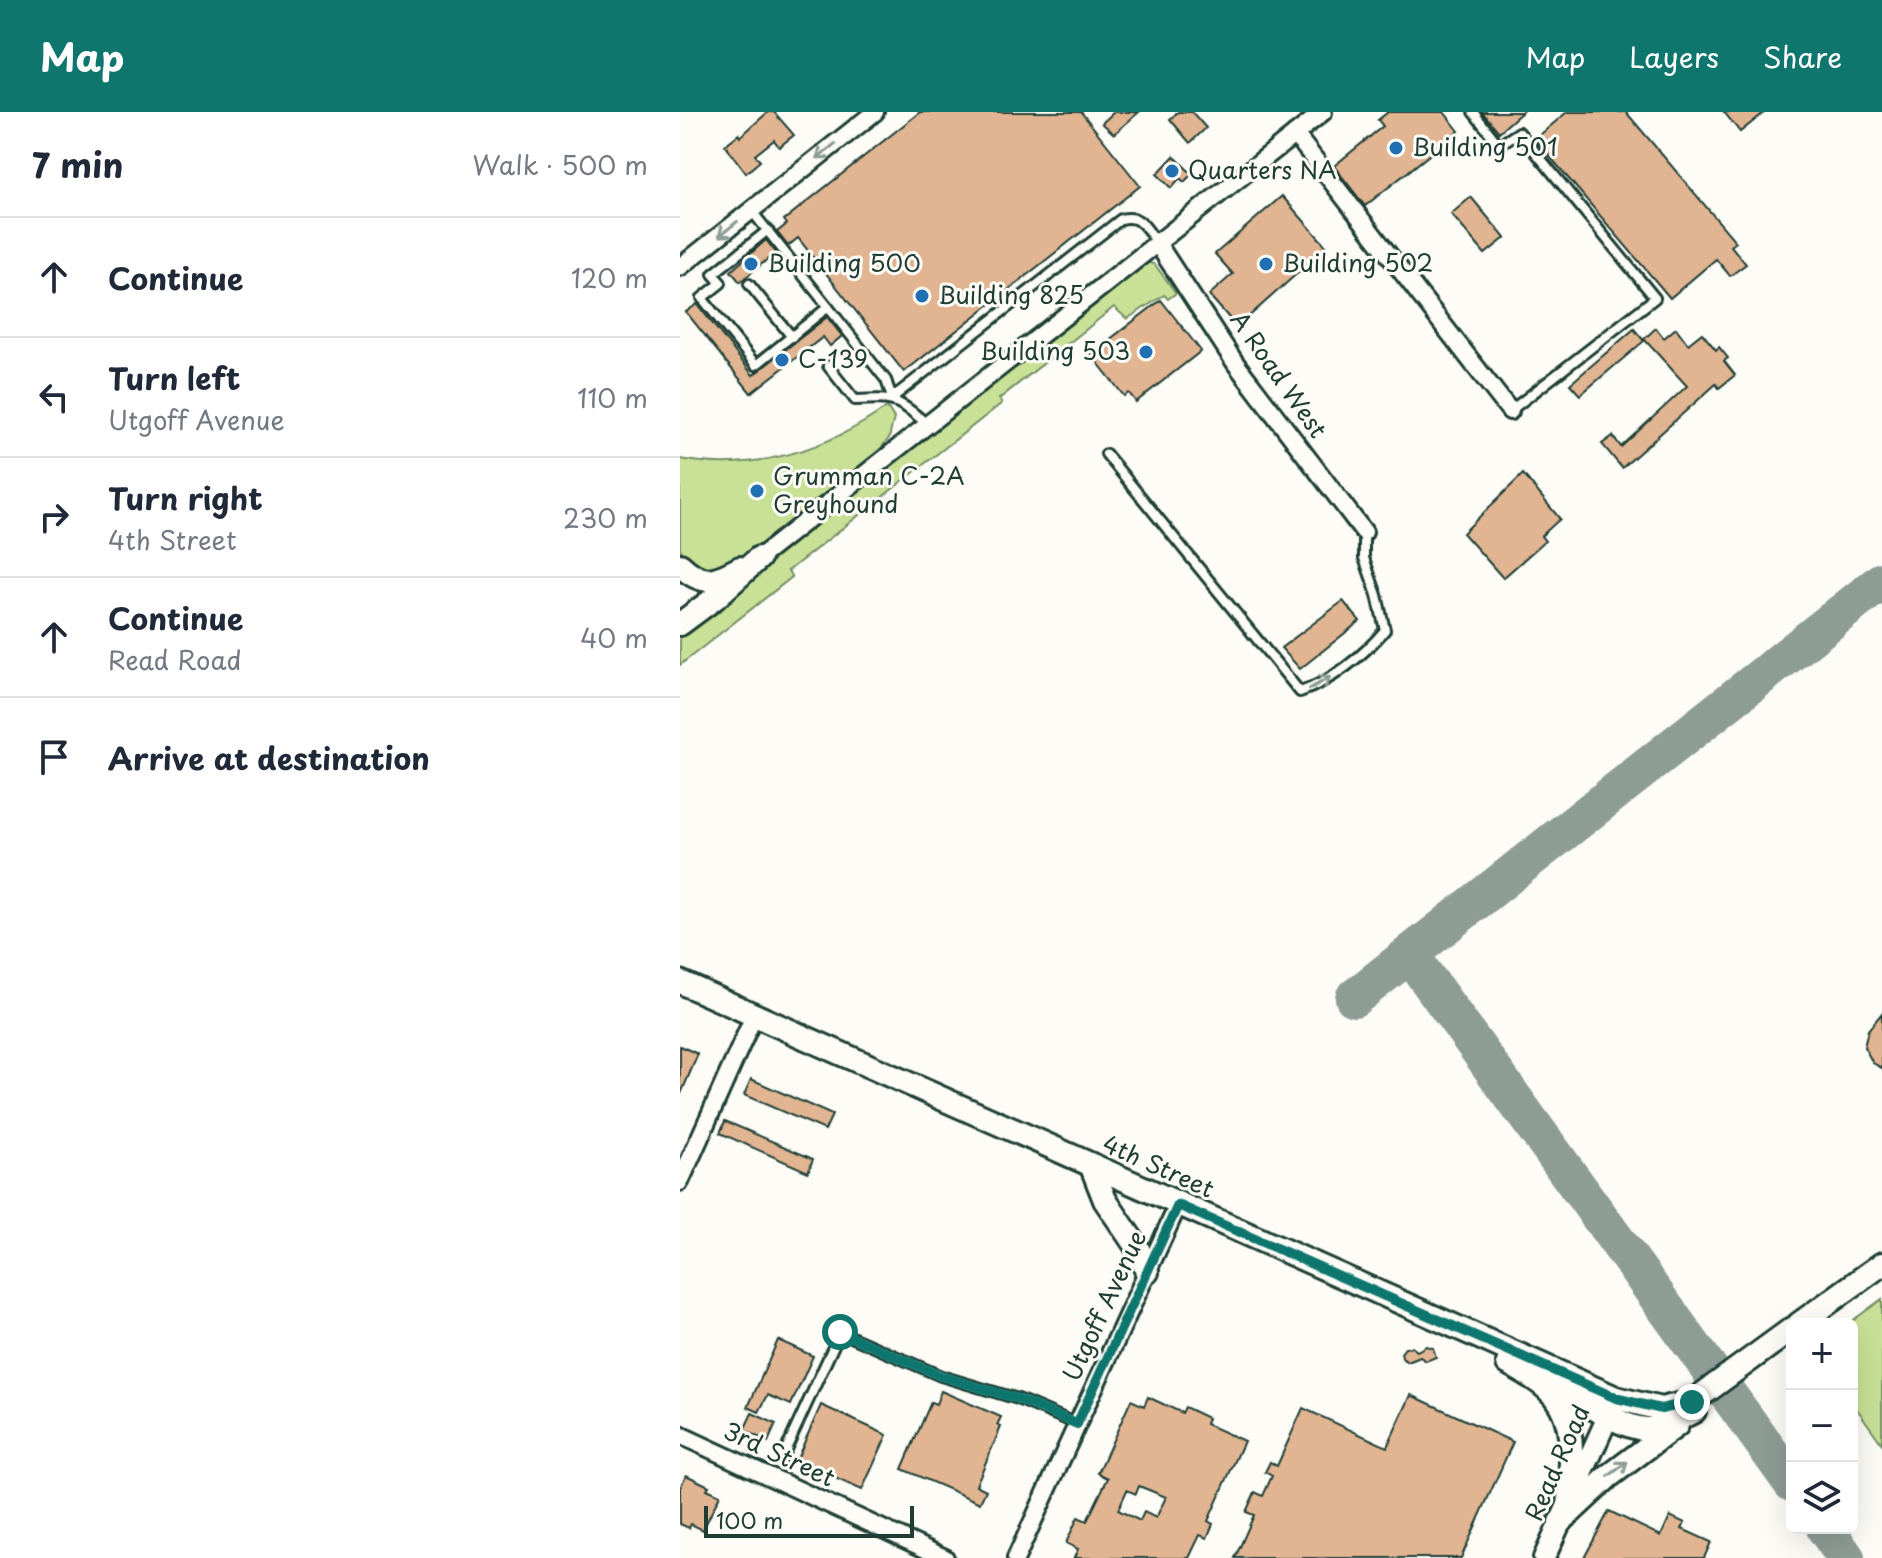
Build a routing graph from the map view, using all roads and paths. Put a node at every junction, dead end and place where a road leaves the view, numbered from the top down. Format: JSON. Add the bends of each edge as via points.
{"nodes":[{"id":1,"x":875,"y":112,"type":"edge"},
{"id":2,"x":1323,"y":112,"type":"edge"},
{"id":3,"x":1473,"y":112,"type":"edge"},
{"id":4,"x":1295,"y":134,"type":"junction"},
{"id":5,"x":751,"y":210,"type":"junction"},
{"id":6,"x":768,"y":230,"type":"junction"},
{"id":7,"x":1157,"y":243,"type":"junction"},
{"id":8,"x":687,"y":257,"type":"edge"},
{"id":9,"x":680,"y":267,"type":"edge"},
{"id":10,"x":749,"y":284,"type":"dead end"},
{"id":11,"x":828,"y":307,"type":"junction"},
{"id":12,"x":792,"y":337,"type":"junction"},
{"id":13,"x":828,"y":366,"type":"dead end"},
{"id":14,"x":892,"y":398,"type":"junction"},
{"id":15,"x":1510,"y":411,"type":"joint"},
{"id":16,"x":927,"y":424,"type":"junction"},
{"id":17,"x":1106,"y":454,"type":"dead end"},
{"id":18,"x":1364,"y":532,"type":"joint"},
{"id":19,"x":759,"y":558,"type":"junction"},
{"id":20,"x":680,"y":565,"type":"edge"},
{"id":21,"x":680,"y":624,"type":"edge"},
{"id":22,"x":680,"y":982,"type":"edge"},
{"id":23,"x":754,"y":1016,"type":"junction"},
{"id":24,"x":1092,"y":1167,"type":"junction"},
{"id":25,"x":680,"y":1182,"type":"edge"},
{"id":26,"x":1178,"y":1205,"type":"junction"},
{"id":27,"x":1882,"y":1264,"type":"edge"},
{"id":28,"x":1147,"y":1272,"type":"junction"},
{"id":29,"x":1807,"y":1318,"type":"edge"},
{"id":30,"x":1450,"y":1325,"type":"junction"},
{"id":31,"x":1786,"y":1333,"type":"edge"},
{"id":32,"x":1709,"y":1389,"type":"junction"},
{"id":33,"x":1612,"y":1406,"type":"junction"},
{"id":34,"x":1696,"y":1410,"type":"junction"},
{"id":35,"x":1077,"y":1424,"type":"junction"},
{"id":36,"x":680,"y":1435,"type":"edge"},
{"id":37,"x":782,"y":1458,"type":"dead end"},
{"id":38,"x":1564,"y":1512,"type":"junction"},
{"id":39,"x":945,"y":1558,"type":"edge"},
{"id":40,"x":1016,"y":1558,"type":"edge"},
{"id":41,"x":1544,"y":1558,"type":"edge"}],
"edges":[{"from":1,"to":5,"type":"street","one_way":true},
{"from":2,"to":4,"type":"street"},
{"from":3,"to":15,"type":"lane","via":[[1499,145],[1519,132],[1655,298]]},
{"from":4,"to":7,"type":"street"},
{"from":4,"to":15,"type":"street"},
{"from":5,"to":6,"type":"lane"},
{"from":5,"to":8,"type":"street","one_way":true},
{"from":6,"to":11,"type":"lane"},
{"from":6,"to":12,"type":"lane","via":[[713,274],[721,283],[702,298],[756,365]]},
{"from":7,"to":14,"type":"lane","via":[[1140,219],[1121,219]]},
{"from":7,"to":16,"type":"street"},
{"from":7,"to":18,"type":"street","name":"A Road West","via":[[1244,376]]},
{"from":8,"to":9,"type":"street"},
{"from":10,"to":12,"type":"lane"},
{"from":11,"to":12,"type":"lane"},
{"from":11,"to":14,"type":"lane","via":[[886,380]]},
{"from":13,"to":14,"type":"lane","via":[[855,400]]},
{"from":14,"to":16,"type":"lane"},
{"from":16,"to":19,"type":"street"},
{"from":17,"to":18,"type":"lane","one_way":true,"via":[[1300,692],[1321,685],[1385,630],[1364,558]]},
{"from":19,"to":20,"type":"main road","via":[[720,579],[704,580]]},
{"from":19,"to":21,"type":"main road"},
{"from":22,"to":23,"type":"main road","name":"4th Street"},
{"from":23,"to":24,"type":"main road","name":"4th Street"},
{"from":23,"to":25,"type":"street"},
{"from":24,"to":26,"type":"main road","name":"4th Street"},
{"from":24,"to":28,"type":"main road"},
{"from":26,"to":28,"type":"street","name":"Utgoff Avenue"},
{"from":26,"to":30,"type":"main road","name":"4th Street"},
{"from":27,"to":29,"type":"main road"},
{"from":28,"to":35,"type":"street","name":"Utgoff Avenue"},
{"from":30,"to":32,"type":"main road","via":[[1633,1390],[1669,1394]]},
{"from":30,"to":33,"type":"main road","name":"4th Street"},
{"from":30,"to":38,"type":"main road","via":[[1554,1395],[1569,1425]]},
{"from":31,"to":32,"type":"main road","name":"Read Road"},
{"from":32,"to":33,"type":"main road","name":"Read Road","via":[[1692,1402],[1661,1409]]},
{"from":32,"to":34,"type":"main road"},
{"from":33,"to":34,"type":"main road","via":[[1628,1425],[1646,1429]]},
{"from":33,"to":38,"type":"street","name":"Read Road"},
{"from":38,"to":34,"type":"main road","one_way":true},
{"from":35,"to":37,"type":"lane","via":[[941,1376],[840,1332]]},
{"from":35,"to":40,"type":"street","name":"Utgoff Avenue"},
{"from":36,"to":39,"type":"street","name":"3rd Street"},
{"from":38,"to":41,"type":"street","name":"Read Road"}]}
